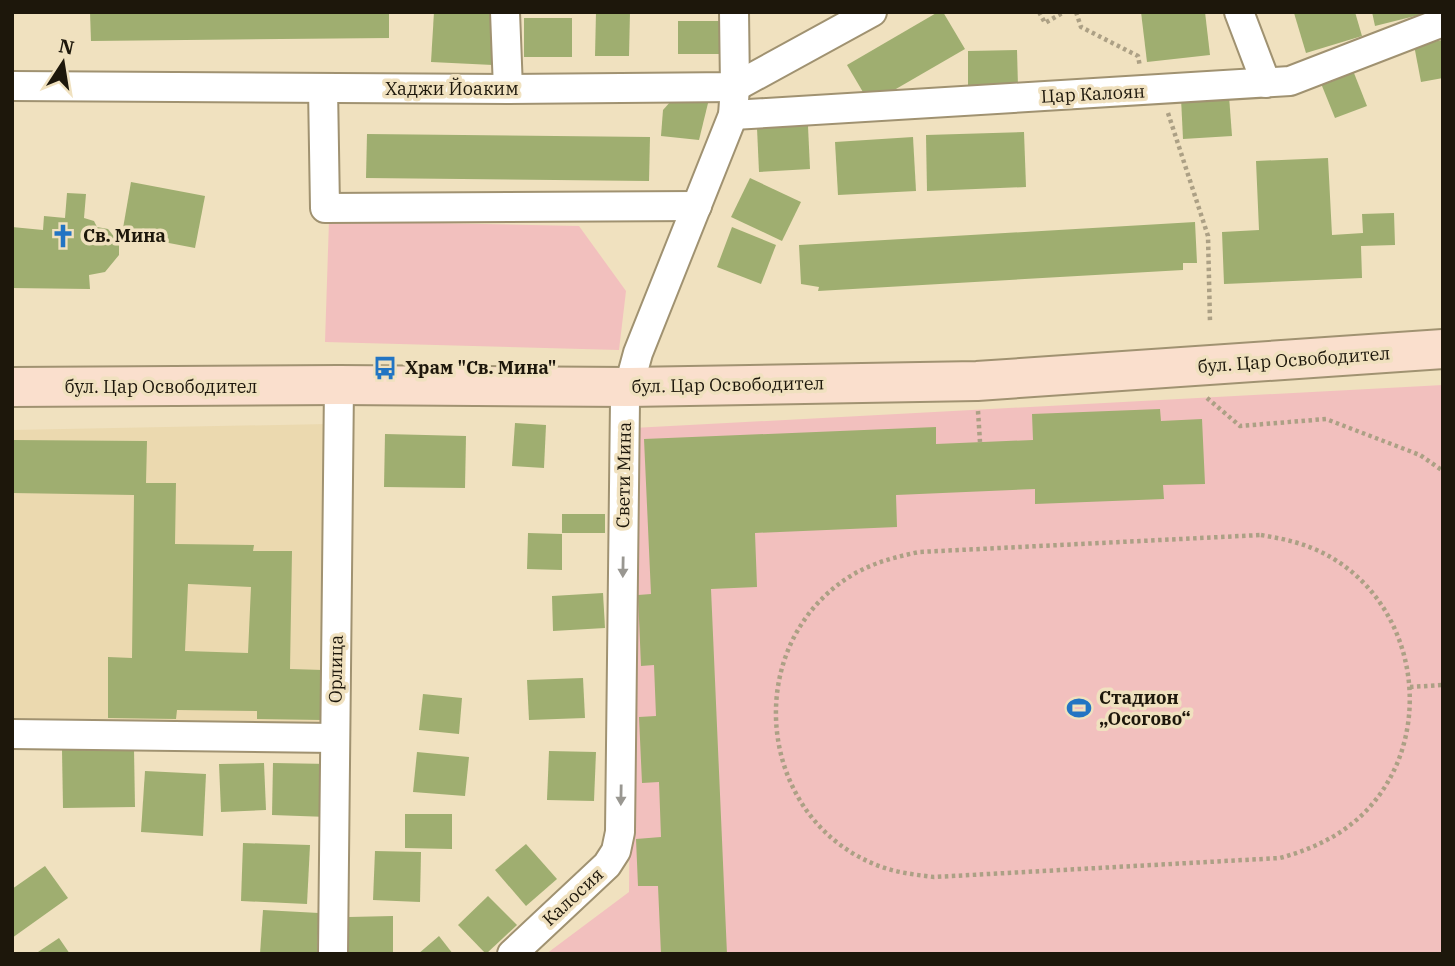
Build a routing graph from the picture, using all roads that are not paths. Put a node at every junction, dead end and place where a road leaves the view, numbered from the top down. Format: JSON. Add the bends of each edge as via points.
{"nodes":[{"id":1,"x":505,"y":12,"type":"edge"},
{"id":2,"x":734,"y":12,"type":"edge"},
{"id":3,"x":873,"y":12,"type":"edge"},
{"id":4,"x":1239,"y":12,"type":"edge"},
{"id":5,"x":1443,"y":22,"type":"edge"},
{"id":6,"x":1266,"y":83,"type":"junction"},
{"id":7,"x":12,"y":86,"type":"edge"},
{"id":8,"x":735,"y":87,"type":"junction"},
{"id":9,"x":323,"y":88,"type":"junction"},
{"id":10,"x":508,"y":89,"type":"junction"},
{"id":11,"x":733,"y":116,"type":"junction"},
{"id":12,"x":697,"y":206,"type":"junction"},
{"id":13,"x":1443,"y":349,"type":"edge"},
{"id":14,"x":339,"y":385,"type":"junction"},
{"id":15,"x":12,"y":387,"type":"edge"},
{"id":16,"x":627,"y":394,"type":"junction"},
{"id":17,"x":12,"y":734,"type":"edge"},
{"id":18,"x":335,"y":738,"type":"junction"},
{"id":19,"x":620,"y":832,"type":"joint"},
{"id":20,"x":333,"y":954,"type":"edge"},
{"id":21,"x":512,"y":954,"type":"edge"}],
"edges":[{"from":1,"to":10,"type":"street"},
{"from":2,"to":8,"type":"street","name":"Свети Мина"},
{"from":3,"to":8,"type":"street","name":"Хаджи Йоаким"},
{"from":4,"to":6,"type":"street"},
{"from":5,"to":6,"type":"street","name":"Цар Калоян","via":[[1290,81]]},
{"from":6,"to":11,"type":"street","name":"Цар Калоян"},
{"from":7,"to":9,"type":"street","name":"Хаджи Йоаким"},
{"from":8,"to":10,"type":"street","name":"Хаджи Йоаким"},
{"from":8,"to":11,"type":"street","name":"Свети Мина"},
{"from":9,"to":10,"type":"street","name":"Хаджи Йоаким"},
{"from":9,"to":12,"type":"street","via":[[326,208]]},
{"from":11,"to":12,"type":"street","name":"Свети Мина"},
{"from":12,"to":16,"type":"street","name":"Свети Мина","via":[[638,354]]},
{"from":13,"to":16,"type":"main road","name":"бул. Цар Освободител","via":[[977,381]]},
{"from":14,"to":15,"type":"main road","name":"бул. Цар Освободител"},
{"from":14,"to":16,"type":"main road","name":"бул. Цар Освободител"},
{"from":14,"to":18,"type":"street","name":"Орлица"},
{"from":16,"to":19,"type":"street","name":"Свети Мина","one_way":true},
{"from":17,"to":18,"type":"street"},
{"from":18,"to":20,"type":"street","name":"Орлица"},
{"from":19,"to":21,"type":"street","name":"Калосия","via":[[607,865]]}]}
